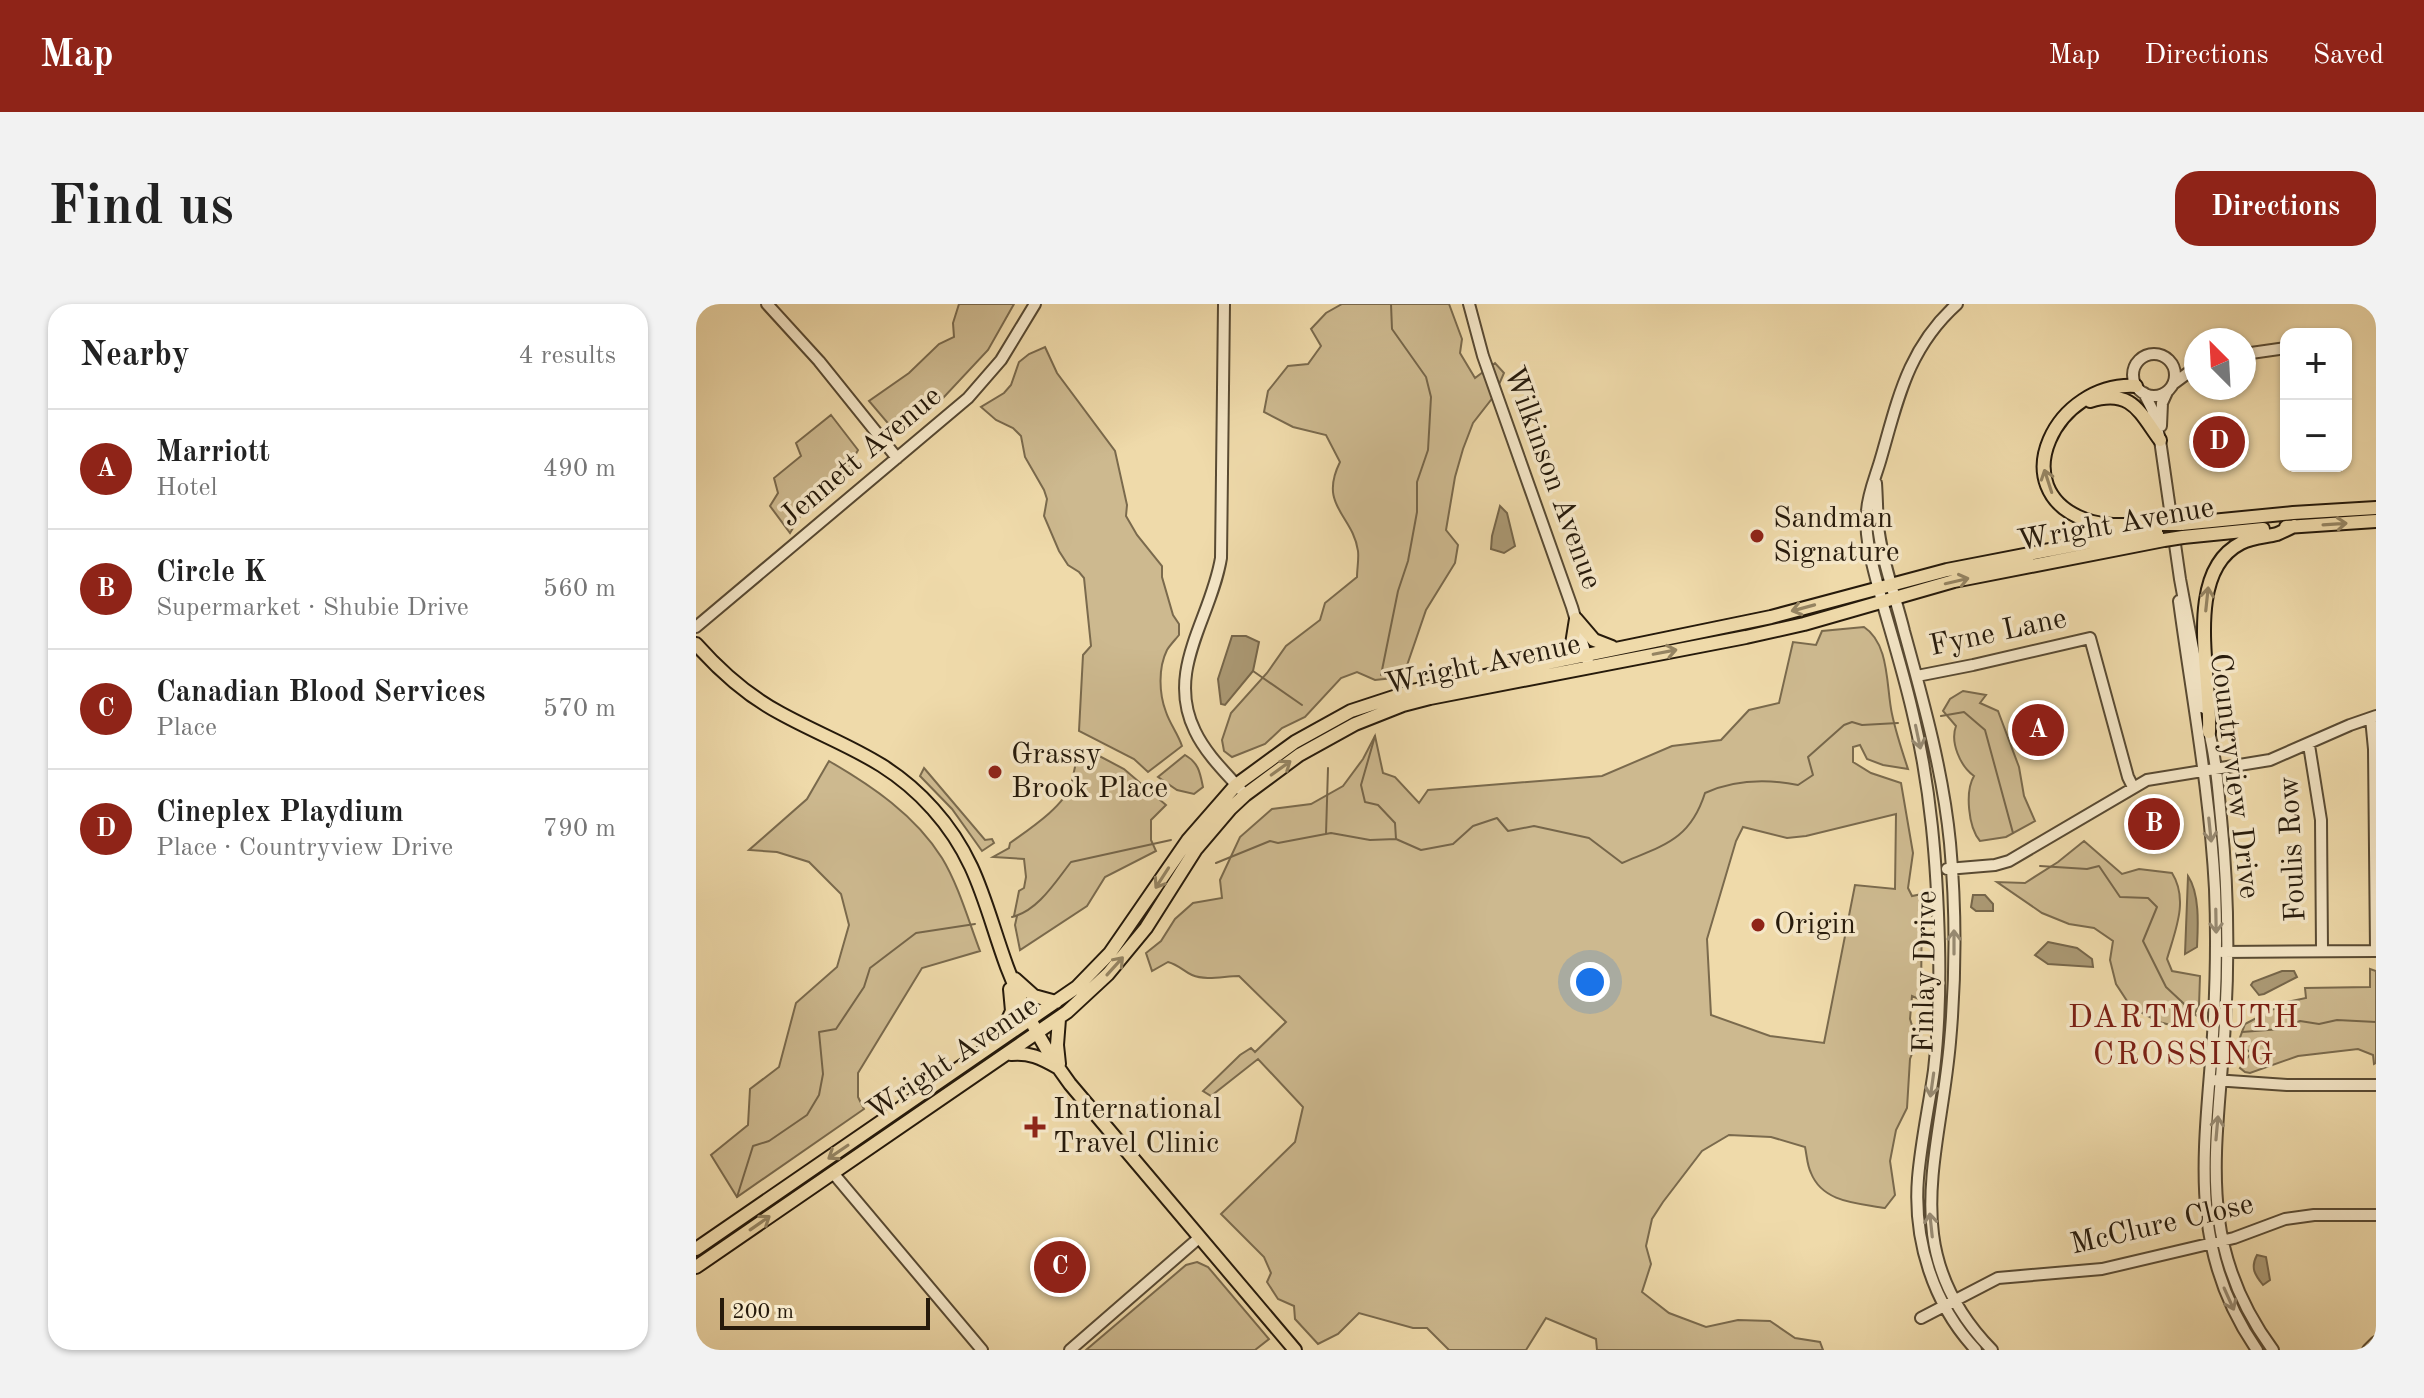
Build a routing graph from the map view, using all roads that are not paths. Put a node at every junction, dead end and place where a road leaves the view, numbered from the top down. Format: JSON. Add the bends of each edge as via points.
{"nodes":[{"id":1,"x":767,"y":304,"type":"edge"},
{"id":2,"x":1035,"y":304,"type":"edge"},
{"id":3,"x":1224,"y":304,"type":"edge"},
{"id":4,"x":1469,"y":304,"type":"edge"},
{"id":5,"x":1957,"y":304,"type":"edge"},
{"id":6,"x":2280,"y":349,"type":"edge"},
{"id":7,"x":2256,"y":352,"type":"edge"},
{"id":8,"x":2171,"y":362,"type":"junction"},
{"id":9,"x":2184,"y":365,"type":"edge"},
{"id":10,"x":2184,"y":377,"type":"edge"},
{"id":11,"x":2171,"y":387,"type":"junction"},
{"id":12,"x":2140,"y":390,"type":"junction"},
{"id":13,"x":2076,"y":405,"type":"junction"},
{"id":14,"x":2160,"y":440,"type":"junction"},
{"id":15,"x":897,"y":458,"type":"junction"},
{"id":16,"x":1876,"y":477,"type":"junction"},
{"id":17,"x":2376,"y":508,"type":"edge"},
{"id":18,"x":2376,"y":521,"type":"edge"},
{"id":19,"x":2294,"y":526,"type":"junction"},
{"id":20,"x":2163,"y":531,"type":"junction"},
{"id":21,"x":2182,"y":531,"type":"junction"},
{"id":22,"x":2180,"y":579,"type":"junction"},
{"id":23,"x":1878,"y":587,"type":"junction"},
{"id":24,"x":1890,"y":594,"type":"junction"},
{"id":25,"x":1576,"y":619,"type":"junction"},
{"id":26,"x":696,"y":627,"type":"edge"},
{"id":27,"x":696,"y":644,"type":"edge"},
{"id":28,"x":1615,"y":648,"type":"junction"},
{"id":29,"x":1586,"y":654,"type":"junction"},
{"id":30,"x":1558,"y":660,"type":"junction"},
{"id":31,"x":1589,"y":668,"type":"junction"},
{"id":32,"x":1917,"y":676,"type":"junction"},
{"id":33,"x":2373,"y":717,"type":"edge"},
{"id":34,"x":2209,"y":732,"type":"junction"},
{"id":35,"x":2309,"y":745,"type":"junction"},
{"id":36,"x":2215,"y":770,"type":"junction"},
{"id":37,"x":2203,"y":771,"type":"junction"},
{"id":38,"x":2133,"y":787,"type":"junction"},
{"id":39,"x":1240,"y":790,"type":"junction"},
{"id":40,"x":1937,"y":868,"type":"junction"},
{"id":41,"x":1952,"y":870,"type":"junction"},
{"id":42,"x":2322,"y":950,"type":"junction"},
{"id":43,"x":2376,"y":950,"type":"edge"},
{"id":44,"x":2222,"y":952,"type":"junction"},
{"id":45,"x":1005,"y":961,"type":"junction"},
{"id":46,"x":1056,"y":1002,"type":"junction"},
{"id":47,"x":1059,"y":1019,"type":"junction"},
{"id":48,"x":1030,"y":1021,"type":"junction"},
{"id":49,"x":1037,"y":1033,"type":"junction"},
{"id":50,"x":995,"y":1045,"type":"junction"},
{"id":51,"x":1006,"y":1055,"type":"junction"},
{"id":52,"x":1060,"y":1069,"type":"junction"},
{"id":53,"x":2209,"y":1080,"type":"junction"},
{"id":54,"x":2221,"y":1080,"type":"junction"},
{"id":55,"x":2376,"y":1085,"type":"edge"},
{"id":56,"x":833,"y":1173,"type":"junction"},
{"id":57,"x":2376,"y":1215,"type":"edge"},
{"id":58,"x":1200,"y":1237,"type":"junction"},
{"id":59,"x":2217,"y":1242,"type":"junction"},
{"id":60,"x":696,"y":1249,"type":"edge"},
{"id":61,"x":696,"y":1267,"type":"edge"},
{"id":62,"x":1949,"y":1302,"type":"junction"},
{"id":63,"x":1921,"y":1318,"type":"dead end"},
{"id":64,"x":2376,"y":1342,"type":"edge"},
{"id":65,"x":982,"y":1350,"type":"edge"},
{"id":66,"x":1070,"y":1350,"type":"edge"},
{"id":67,"x":1295,"y":1350,"type":"edge"},
{"id":68,"x":1976,"y":1350,"type":"edge"},
{"id":69,"x":1992,"y":1350,"type":"edge"},
{"id":70,"x":2257,"y":1350,"type":"edge"},
{"id":71,"x":2273,"y":1350,"type":"edge"},
{"id":72,"x":2368,"y":1350,"type":"edge"}],
"edges":[{"from":1,"to":15,"type":"street"},
{"from":2,"to":15,"type":"street","name":"Jennett Avenue","via":[[982,384]]},
{"from":3,"to":39,"type":"street","via":[[1221,562],[1184,684],[1196,733]]},
{"from":4,"to":25,"type":"street","name":"Wilkinson Avenue"},
{"from":5,"to":16,"type":"street","via":[[1927,337],[1909,368]]},
{"from":6,"to":7,"type":"street"},
{"from":8,"to":9,"type":"street"},
{"from":8,"to":11,"type":"street"},
{"from":8,"to":12,"type":"street","via":[[2157,353],[2143,356],[2134,366],[2133,380]]},
{"from":10,"to":11,"type":"street"},
{"from":11,"to":12,"type":"street","via":[[2153,396]]},
{"from":11,"to":14,"type":"street","name":"Countryview Drive","via":[[2162,403]]},
{"from":12,"to":13,"type":"main road","via":[[2104,388]]},
{"from":12,"to":14,"type":"street","name":"Countryview Drive","via":[[2152,409]]},
{"from":13,"to":14,"type":"main road","via":[[2120,399],[2140,410]]},
{"from":20,"to":13,"type":"main road","one_way":true,"via":[[2098,524],[2074,515],[2055,499],[2044,460],[2055,428]]},
{"from":14,"to":22,"type":"street","name":"Countryview Drive"},
{"from":15,"to":26,"type":"street","name":"Jennett Avenue"},
{"from":16,"to":23,"type":"street","via":[[1866,514]]},
{"from":16,"to":24,"type":"street"},
{"from":17,"to":21,"type":"main road","name":"Wright Avenue","via":[[2293,513]]},
{"from":19,"to":18,"type":"main road","name":"Wright Avenue","one_way":true},
{"from":19,"to":21,"type":"main road","name":"Wright Avenue"},
{"from":34,"to":19,"type":"main road","one_way":true,"via":[[2208,584],[2226,552]]},
{"from":20,"to":21,"type":"main road","name":"Wright Avenue","bridge":true},
{"from":20,"to":24,"type":"main road","name":"Wright Avenue"},
{"from":22,"to":34,"type":"street","name":"Countryview Drive"},
{"from":22,"to":37,"type":"street","name":"Countryview Drive"},
{"from":23,"to":24,"type":"main road","name":"Wright Avenue"},
{"from":23,"to":28,"type":"main road","name":"Wright Avenue","one_way":true,"via":[[1771,617]]},
{"from":31,"to":24,"type":"main road","name":"Wright Avenue","one_way":true,"via":[[1804,624]]},
{"from":24,"to":32,"type":"street","name":"Finlay Drive"},
{"from":24,"to":40,"type":"street","name":"Finlay Drive","one_way":true},
{"from":25,"to":28,"type":"main road","via":[[1594,640]]},
{"from":25,"to":29,"type":"street","name":"Wilkinson Avenue"},
{"from":25,"to":30,"type":"main road","via":[[1572,644]]},
{"from":27,"to":45,"type":"main road","via":[[758,699],[879,762],[927,802],[972,865]]},
{"from":28,"to":29,"type":"main road","name":"Wright Avenue"},
{"from":29,"to":30,"type":"main road","name":"Wright Avenue"},
{"from":29,"to":31,"type":"street","name":"Wilkinson Avenue"},
{"from":30,"to":39,"type":"main road","name":"Wright Avenue","via":[[1412,691],[1351,711],[1295,742]]},
{"from":39,"to":31,"type":"main road","name":"Wright Avenue","one_way":true,"via":[[1376,715],[1430,698]]},
{"from":32,"to":38,"type":"street","name":"Fyne Lane","via":[[2090,638]]},
{"from":32,"to":41,"type":"street","name":"Finlay Drive"},
{"from":33,"to":35,"type":"street"},
{"from":33,"to":43,"type":"street"},
{"from":34,"to":36,"type":"street","name":"Countryview Drive"},
{"from":35,"to":36,"type":"street","via":[[2270,760]]},
{"from":35,"to":42,"type":"street","name":"Foulis Row","via":[[2320,809]]},
{"from":36,"to":37,"type":"street"},
{"from":36,"to":44,"type":"street","name":"Countryview Drive","via":[[2226,872]]},
{"from":37,"to":38,"type":"street","via":[[2162,776]]},
{"from":37,"to":44,"type":"street","name":"Countryview Drive","one_way":true},
{"from":38,"to":41,"type":"street","via":[[2009,861]]},
{"from":39,"to":46,"type":"main road","name":"Wright Avenue","one_way":true,"via":[[1188,840],[1110,953]]},
{"from":47,"to":39,"type":"main road","name":"Wright Avenue","one_way":true,"via":[[1146,928]]},
{"from":40,"to":41,"type":"street"},
{"from":40,"to":62,"type":"street","name":"Finlay Drive","one_way":true,"via":[[1938,1025],[1917,1200],[1926,1260]]},
{"from":62,"to":41,"type":"street","name":"Finlay Drive","one_way":true,"via":[[1930,1203],[1951,1034]]},
{"from":42,"to":43,"type":"street"},
{"from":42,"to":44,"type":"street"},
{"from":44,"to":53,"type":"street","name":"Countryview Drive"},
{"from":44,"to":54,"type":"street","name":"Countryview Drive"},
{"from":45,"to":46,"type":"main road","via":[[1028,992]]},
{"from":45,"to":48,"type":"main road"},
{"from":45,"to":50,"type":"main road","via":[[1012,1011]]},
{"from":46,"to":48,"type":"main road","name":"Wright Avenue"},
{"from":47,"to":49,"type":"main road","name":"Wright Avenue"},
{"from":47,"to":52,"type":"main road"},
{"from":48,"to":49,"type":"main road"},
{"from":48,"to":50,"type":"main road","name":"Wright Avenue"},
{"from":49,"to":51,"type":"main road","name":"Wright Avenue"},
{"from":49,"to":52,"type":"main road"},
{"from":50,"to":60,"type":"main road","name":"Wright Avenue","one_way":true},
{"from":51,"to":52,"type":"main road","via":[[1038,1056]]},
{"from":51,"to":56,"type":"main road","name":"Wright Avenue"},
{"from":52,"to":58,"type":"main road"},
{"from":53,"to":54,"type":"street"},
{"from":53,"to":59,"type":"street","name":"Countryview Drive","via":[[2204,1199]]},
{"from":54,"to":55,"type":"street"},
{"from":59,"to":54,"type":"street","name":"Countryview Drive","one_way":true},
{"from":61,"to":56,"type":"main road","name":"Wright Avenue","one_way":true},
{"from":56,"to":65,"type":"street"},
{"from":57,"to":59,"type":"street","name":"McClure Close","via":[[2285,1219]]},
{"from":58,"to":66,"type":"street"},
{"from":58,"to":67,"type":"main road"},
{"from":59,"to":62,"type":"street","name":"McClure Close","via":[[2102,1269],[1998,1278]]},
{"from":59,"to":70,"type":"street","name":"Countryview Drive","one_way":true,"via":[[2230,1301]]},
{"from":59,"to":71,"type":"street","name":"Countryview Drive"},
{"from":62,"to":63,"type":"street","name":"McClure Close"},
{"from":62,"to":68,"type":"street","name":"Finlay Drive","via":[[1960,1331]]},
{"from":62,"to":69,"type":"street","name":"Finlay Drive"},
{"from":64,"to":72,"type":"street"}]}
